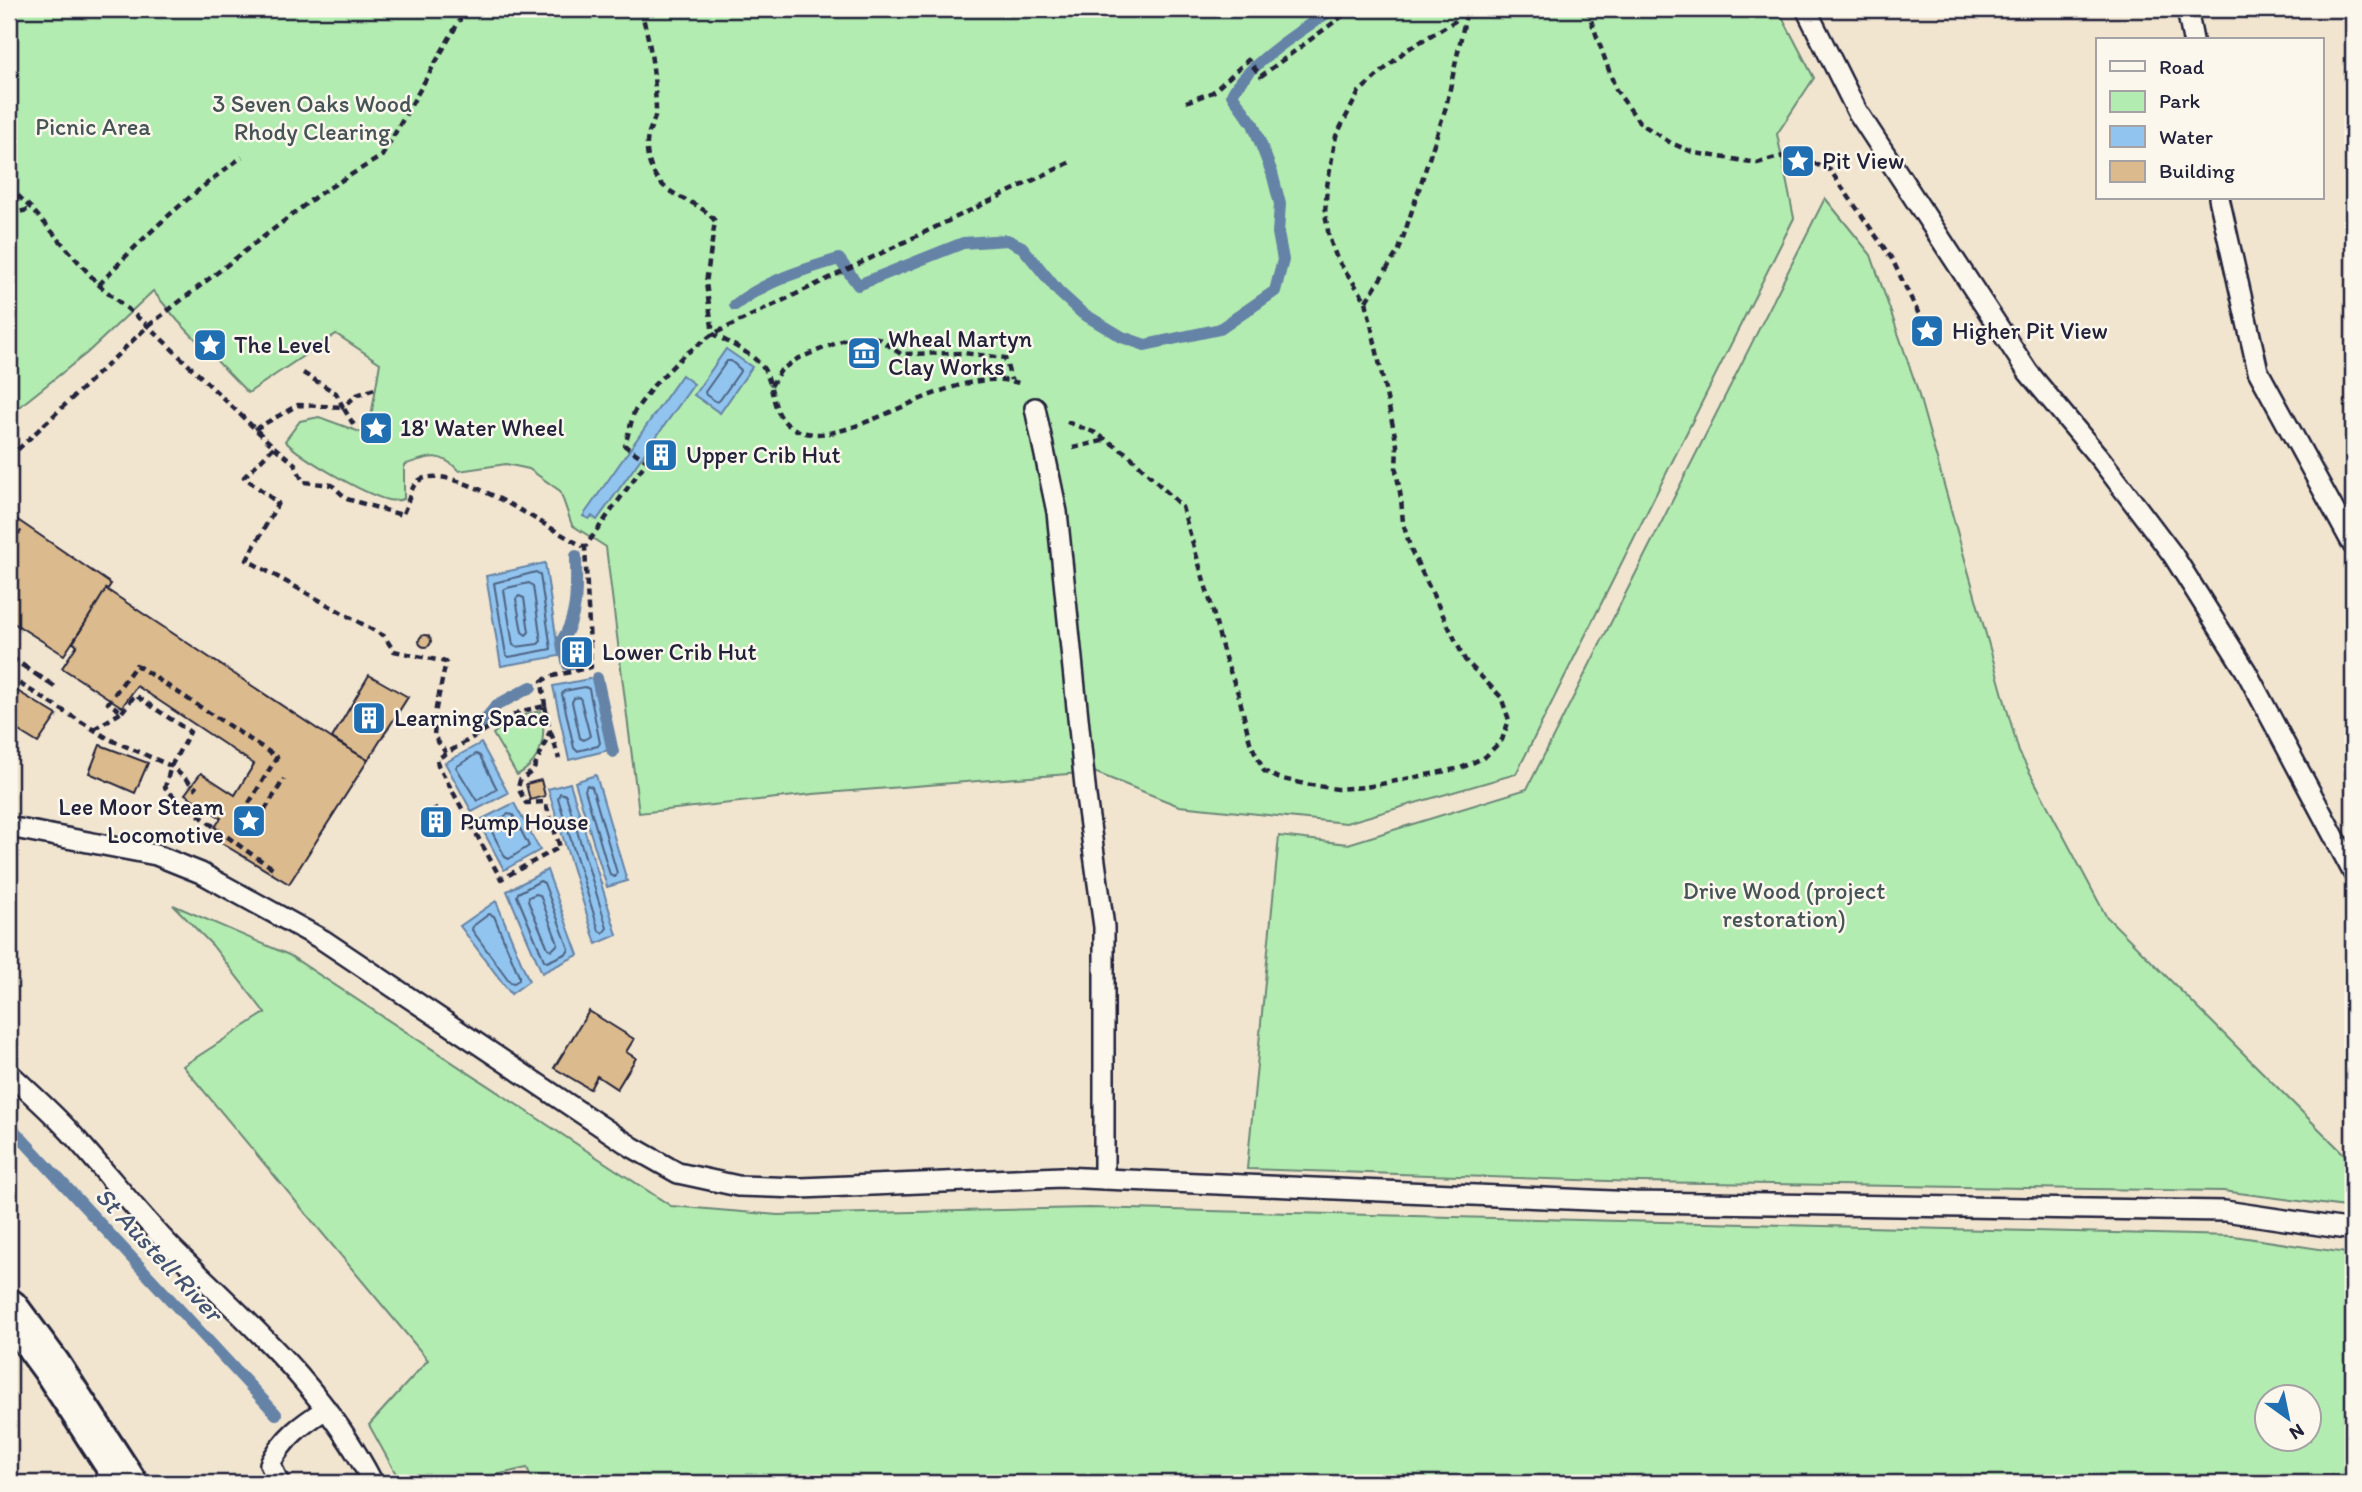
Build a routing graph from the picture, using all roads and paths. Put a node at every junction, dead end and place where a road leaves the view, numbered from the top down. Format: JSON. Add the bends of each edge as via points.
{"nodes":[{"id":1,"x":466,"y":9,"type":"edge"},
{"id":2,"x":640,"y":9,"type":"edge"},
{"id":3,"x":1352,"y":9,"type":"edge"},
{"id":4,"x":1467,"y":9,"type":"edge"},
{"id":5,"x":1587,"y":9,"type":"edge"},
{"id":6,"x":1806,"y":9,"type":"edge"},
{"id":7,"x":2187,"y":9,"type":"edge"},
{"id":8,"x":2193,"y":38,"type":"edge"},
{"id":9,"x":1186,"y":102,"type":"dead end"},
{"id":10,"x":242,"y":156,"type":"dead end"},
{"id":11,"x":1073,"y":161,"type":"dead end"},
{"id":12,"x":9,"y":187,"type":"edge"},
{"id":13,"x":2219,"y":200,"type":"edge"},
{"id":14,"x":32,"y":209,"type":"junction"},
{"id":15,"x":9,"y":215,"type":"edge"},
{"id":16,"x":99,"y":285,"type":"junction"},
{"id":17,"x":1366,"y":301,"type":"junction"},
{"id":18,"x":148,"y":326,"type":"junction"},
{"id":19,"x":1927,"y":331,"type":"dead end"},
{"id":20,"x":713,"y":334,"type":"junction"},
{"id":21,"x":303,"y":373,"type":"dead end"},
{"id":22,"x":1011,"y":380,"type":"junction"},
{"id":23,"x":771,"y":386,"type":"junction"},
{"id":24,"x":375,"y":389,"type":"dead end"},
{"id":25,"x":343,"y":407,"type":"junction"},
{"id":26,"x":1035,"y":408,"type":"junction"},
{"id":27,"x":355,"y":427,"type":"dead end"},
{"id":28,"x":255,"y":429,"type":"junction"},
{"id":29,"x":274,"y":447,"type":"junction"},
{"id":30,"x":9,"y":457,"type":"edge"},
{"id":31,"x":9,"y":524,"type":"edge"},
{"id":32,"x":21,"y":533,"type":"dead end"},
{"id":33,"x":2353,"y":545,"type":"edge"},
{"id":34,"x":585,"y":547,"type":"junction"},
{"id":35,"x":9,"y":677,"type":"edge"},
{"id":36,"x":545,"y":706,"type":"junction"},
{"id":37,"x":122,"y":712,"type":"junction"},
{"id":38,"x":94,"y":729,"type":"junction"},
{"id":39,"x":550,"y":731,"type":"junction"},
{"id":40,"x":446,"y":753,"type":"junction"},
{"id":41,"x":559,"y":759,"type":"dead end"},
{"id":42,"x":171,"y":766,"type":"junction"},
{"id":43,"x":284,"y":779,"type":"dead end"},
{"id":44,"x":197,"y":789,"type":"dead end"},
{"id":45,"x":9,"y":827,"type":"edge"},
{"id":46,"x":275,"y":865,"type":"dead end"},
{"id":47,"x":2353,"y":872,"type":"edge"},
{"id":48,"x":9,"y":1073,"type":"edge"},
{"id":49,"x":1104,"y":1179,"type":"junction"},
{"id":50,"x":2353,"y":1230,"type":"edge"},
{"id":51,"x":9,"y":1308,"type":"edge"},
{"id":52,"x":326,"y":1409,"type":"junction"},
{"id":53,"x":127,"y":1483,"type":"edge"},
{"id":54,"x":279,"y":1483,"type":"edge"},
{"id":55,"x":373,"y":1483,"type":"edge"}],
"edges":[{"from":1,"to":18,"type":"path","via":[[382,156],[319,194]]},
{"from":2,"to":20,"type":"path","via":[[649,36],[656,114],[648,137],[648,162],[657,180],[715,221],[706,283]]},
{"from":3,"to":9,"type":"path","via":[[1261,76],[1248,60],[1213,92]]},
{"from":4,"to":17,"type":"path","via":[[1446,107],[1399,250]]},
{"from":4,"to":17,"type":"path","via":[[1405,51],[1359,92],[1336,136],[1325,213],[1329,237],[1337,259]]},
{"from":5,"to":19,"type":"path","via":[[1616,90],[1640,123],[1695,153],[1757,163],[1791,154],[1830,170],[1892,259]]},
{"from":6,"to":47,"type":"lane","via":[[1857,111],[2028,372],[2174,555],[2246,671]]},
{"from":7,"to":8,"type":"lane"},
{"from":10,"to":16,"type":"path","via":[[192,193]]},
{"from":11,"to":20,"type":"path"},
{"from":12,"to":14,"type":"path"},
{"from":13,"to":33,"type":"lane","via":[[2258,370]]},
{"from":14,"to":15,"type":"path"},
{"from":14,"to":16,"type":"path"},
{"from":16,"to":18,"type":"path"},
{"from":17,"to":26,"type":"path","via":[[1397,445],[1403,523],[1412,550],[1465,660],[1501,697],[1509,720],[1494,749],[1461,768],[1338,789],[1264,771],[1250,742],[1182,508],[1129,455],[1097,433]]},
{"from":18,"to":28,"type":"path"},
{"from":18,"to":30,"type":"path"},
{"from":20,"to":23,"type":"path","via":[[760,362]]},
{"from":20,"to":34,"type":"path","via":[[683,356],[634,412],[625,446],[647,460]]},
{"from":21,"to":25,"type":"path","via":[[336,393]]},
{"from":22,"to":23,"type":"path","via":[[962,383],[856,425],[818,434],[791,427],[779,416]]},
{"from":22,"to":23,"type":"path","via":[[1005,358],[901,354],[877,338],[865,336],[797,359],[781,370]]},
{"from":22,"to":26,"type":"path","via":[[1029,387]]},
{"from":24,"to":25,"type":"path","via":[[357,395]]},
{"from":25,"to":27,"type":"path"},
{"from":25,"to":28,"type":"path","via":[[298,405]]},
{"from":26,"to":49,"type":"lane","via":[[1057,512],[1104,928]]},
{"from":28,"to":29,"type":"path"},
{"from":29,"to":34,"type":"path","via":[[295,464],[303,482],[332,485],[346,499],[385,512],[402,515],[416,482],[429,476],[447,477]]},
{"from":29,"to":40,"type":"path","via":[[244,477],[278,503],[247,560],[384,636],[394,651],[446,663],[434,736]]},
{"from":31,"to":32,"type":"path"},
{"from":34,"to":36,"type":"path","via":[[591,667],[542,681]]},
{"from":35,"to":38,"type":"path"},
{"from":36,"to":39,"type":"path"},
{"from":36,"to":40,"type":"path","via":[[522,711]]},
{"from":37,"to":38,"type":"path"},
{"from":37,"to":42,"type":"path","via":[[135,695],[190,732]]},
{"from":37,"to":43,"type":"path","via":[[108,703],[136,666],[277,757],[243,813],[258,821]]},
{"from":38,"to":42,"type":"path"},
{"from":39,"to":40,"type":"path","via":[[533,771],[520,780],[518,788],[526,803],[545,802],[559,847],[501,879],[438,765],[437,759]]},
{"from":39,"to":41,"type":"path"},
{"from":42,"to":44,"type":"path"},
{"from":42,"to":46,"type":"path","via":[[165,787],[174,798],[239,848],[273,868]]},
{"from":45,"to":49,"type":"lane","via":[[156,855],[201,873],[323,940],[632,1147],[678,1172],[738,1186],[802,1188]]},
{"from":48,"to":52,"type":"lane","via":[[69,1131],[171,1247],[290,1363]]},
{"from":49,"to":50,"type":"lane","via":[[1635,1202],[2225,1211]]},
{"from":51,"to":53,"type":"main road"},
{"from":52,"to":54,"type":"lane","via":[[279,1445],[270,1464]]},
{"from":52,"to":55,"type":"lane"}]}
